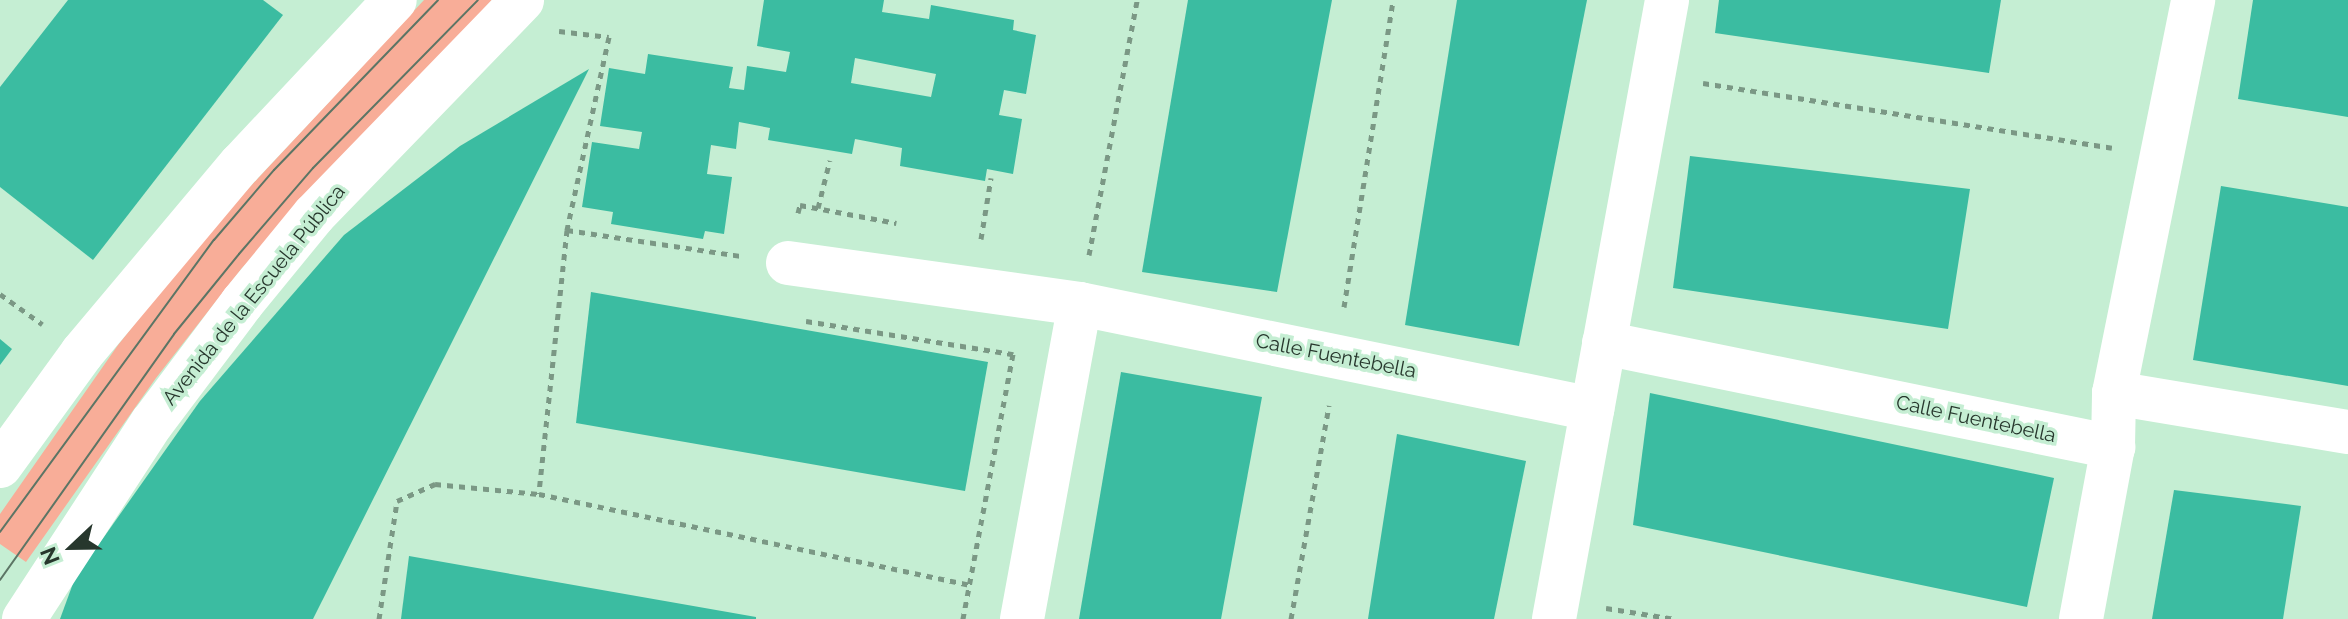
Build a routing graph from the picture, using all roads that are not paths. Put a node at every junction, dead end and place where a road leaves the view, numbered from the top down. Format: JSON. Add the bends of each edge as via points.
{"nodes":[{"id":1,"x":1667,"y":0,"type":"edge"},
{"id":2,"x":2193,"y":0,"type":"edge"},
{"id":3,"x":383,"y":4,"type":"edge"},
{"id":4,"x":536,"y":15,"type":"edge"},
{"id":5,"x":788,"y":263,"type":"road end"},
{"id":6,"x":1080,"y":304,"type":"junction"},
{"id":7,"x":1598,"y":381,"type":"junction"},
{"id":8,"x":2114,"y":393,"type":"junction"},
{"id":9,"x":2348,"y":432,"type":"edge"},
{"id":10,"x":2113,"y":447,"type":"junction"},
{"id":11,"x":0,"y":466,"type":"edge"},
{"id":12,"x":1556,"y":610,"type":"edge"},
{"id":13,"x":24,"y":619,"type":"edge"},
{"id":14,"x":1022,"y":619,"type":"edge"},
{"id":15,"x":2081,"y":619,"type":"edge"}],
"edges":[{"from":1,"to":7,"type":"street"},
{"from":2,"to":8,"type":"street"},
{"from":3,"to":11,"type":"street","via":[[82,353]]},
{"from":4,"to":13,"type":"street","name":"Avenida de la Escuela Pública","via":[[314,215],[152,423]]},
{"from":5,"to":6,"type":"street","name":"Calle Fuentebella"},
{"from":6,"to":7,"type":"street","name":"Calle Fuentebella"},
{"from":6,"to":14,"type":"street"},
{"from":7,"to":10,"type":"street","name":"Calle Fuentebella"},
{"from":7,"to":12,"type":"street"},
{"from":8,"to":9,"type":"street"},
{"from":8,"to":10,"type":"street"},
{"from":10,"to":15,"type":"street"}]}
